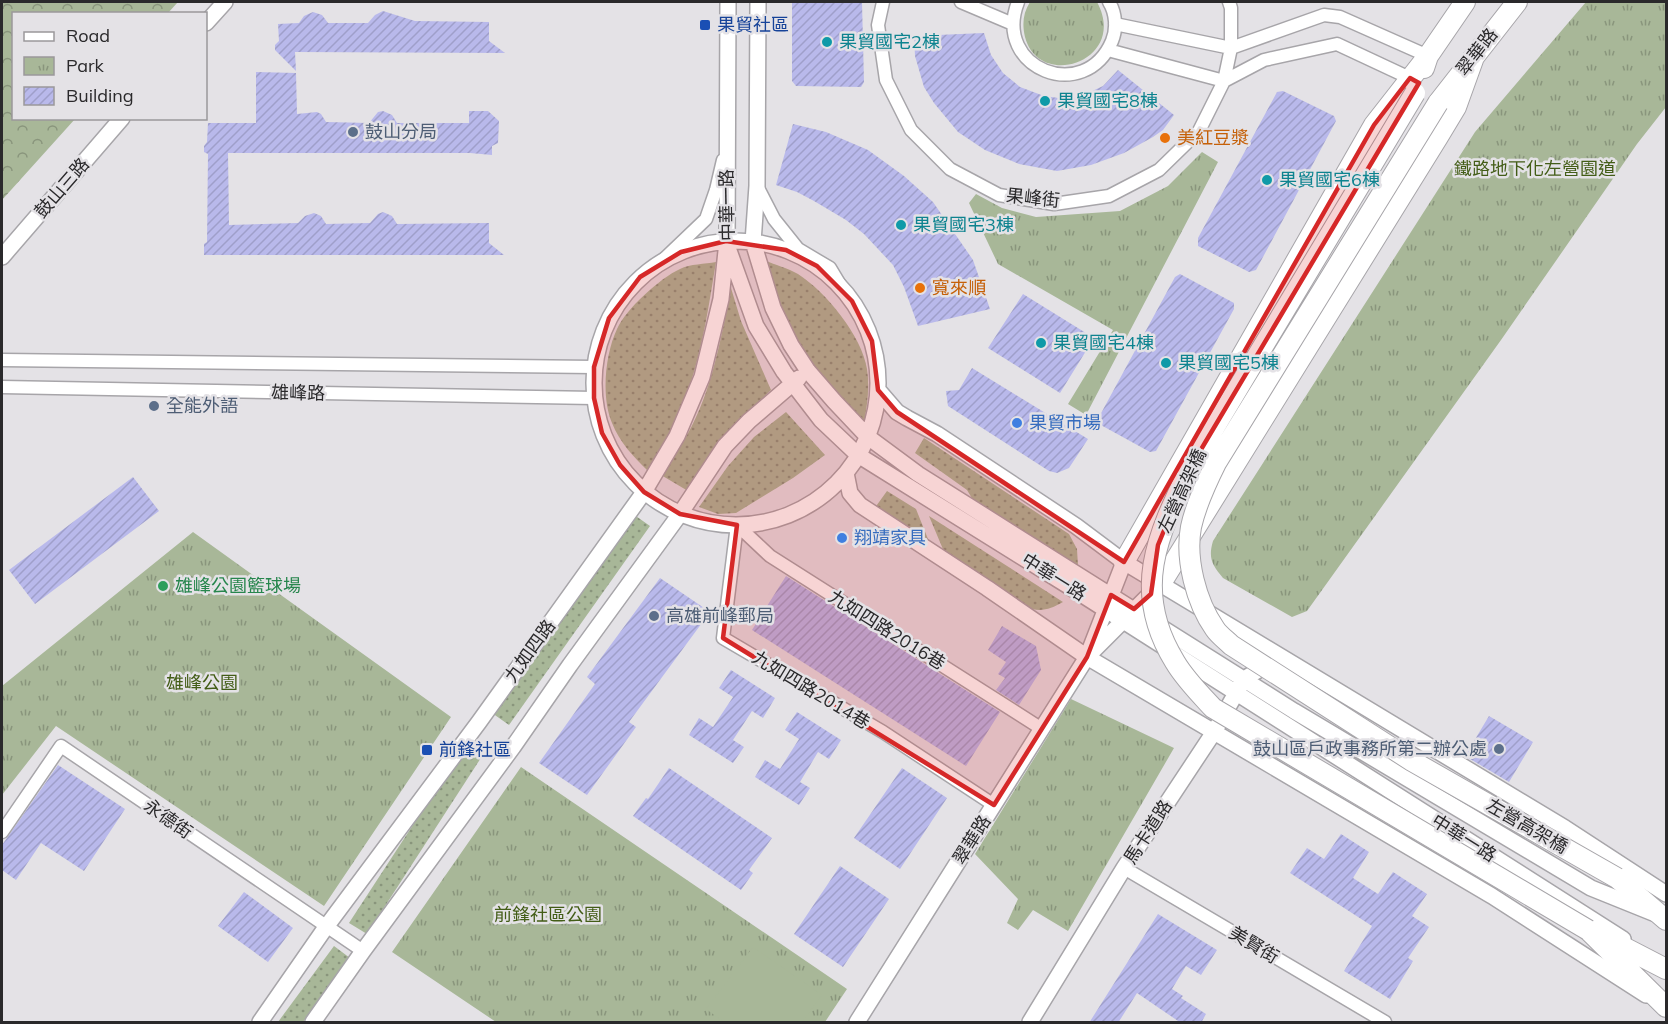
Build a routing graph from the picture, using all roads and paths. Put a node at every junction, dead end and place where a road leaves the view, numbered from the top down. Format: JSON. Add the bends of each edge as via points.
{"nodes":[{"id":1,"x":225,"y":2,"type":"edge"},
{"id":2,"x":728,"y":2,"type":"edge"},
{"id":3,"x":758,"y":2,"type":"edge"},
{"id":4,"x":883,"y":2,"type":"edge"},
{"id":5,"x":961,"y":2,"type":"edge"},
{"id":6,"x":1018,"y":2,"type":"edge"},
{"id":7,"x":1109,"y":2,"type":"edge"},
{"id":8,"x":1229,"y":2,"type":"edge"},
{"id":9,"x":1465,"y":2,"type":"edge"},
{"id":10,"x":1517,"y":2,"type":"edge"},
{"id":11,"x":207,"y":22,"type":"edge"},
{"id":12,"x":1013,"y":24,"type":"junction"},
{"id":13,"x":1115,"y":24,"type":"junction"},
{"id":14,"x":1231,"y":48,"type":"junction"},
{"id":15,"x":1108,"y":50,"type":"junction"},
{"id":16,"x":1428,"y":56,"type":"junction"},
{"id":17,"x":1474,"y":57,"type":"junction"},
{"id":18,"x":1224,"y":81,"type":"junction"},
{"id":19,"x":1415,"y":85,"type":"junction"},
{"id":20,"x":1438,"y":104,"type":"joint"},
{"id":21,"x":120,"y":120,"type":"edge"},
{"id":22,"x":726,"y":144,"type":"junction"},
{"id":23,"x":757,"y":186,"type":"junction"},
{"id":24,"x":753,"y":242,"type":"junction"},
{"id":25,"x":726,"y":243,"type":"junction"},
{"id":26,"x":2,"y":257,"type":"edge"},
{"id":27,"x":661,"y":262,"type":"junction"},
{"id":28,"x":842,"y":288,"type":"junction"},
{"id":29,"x":2,"y":360,"type":"edge"},
{"id":30,"x":594,"y":367,"type":"junction"},
{"id":31,"x":808,"y":371,"type":"junction"},
{"id":32,"x":792,"y":383,"type":"junction"},
{"id":33,"x":2,"y":387,"type":"edge"},
{"id":34,"x":878,"y":390,"type":"junction"},
{"id":35,"x":594,"y":398,"type":"junction"},
{"id":36,"x":868,"y":436,"type":"junction"},
{"id":37,"x":858,"y":455,"type":"junction"},
{"id":38,"x":846,"y":473,"type":"junction"},
{"id":39,"x":644,"y":492,"type":"junction"},
{"id":40,"x":680,"y":514,"type":"junction"},
{"id":41,"x":737,"y":525,"type":"junction"},
{"id":42,"x":1125,"y":562,"type":"junction"},
{"id":43,"x":1160,"y":585,"type":"junction"},
{"id":44,"x":1111,"y":595,"type":"junction"},
{"id":45,"x":1134,"y":609,"type":"junction"},
{"id":46,"x":1105,"y":610,"type":"junction"},
{"id":47,"x":1123,"y":621,"type":"junction"},
{"id":48,"x":1087,"y":657,"type":"junction"},
{"id":49,"x":1281,"y":657,"type":"junction"},
{"id":50,"x":1244,"y":679,"type":"junction"},
{"id":51,"x":1236,"y":693,"type":"junction"},
{"id":52,"x":1042,"y":729,"type":"junction"},
{"id":53,"x":1214,"y":732,"type":"junction"},
{"id":54,"x":994,"y":805,"type":"junction"},
{"id":55,"x":2,"y":832,"type":"edge"},
{"id":56,"x":1124,"y":868,"type":"junction"},
{"id":57,"x":1617,"y":878,"type":"joint"},
{"id":58,"x":1666,"y":894,"type":"edge"},
{"id":59,"x":1665,"y":918,"type":"edge"},
{"id":60,"x":326,"y":927,"type":"junction"},
{"id":61,"x":1588,"y":930,"type":"junction"},
{"id":62,"x":363,"y":951,"type":"junction"},
{"id":63,"x":1666,"y":967,"type":"edge"},
{"id":64,"x":1666,"y":1008,"type":"edge"},
{"id":65,"x":260,"y":1023,"type":"edge"},
{"id":66,"x":313,"y":1023,"type":"edge"},
{"id":67,"x":857,"y":1023,"type":"edge"},
{"id":68,"x":1030,"y":1023,"type":"edge"},
{"id":69,"x":1384,"y":1023,"type":"edge"}],
"edges":[{"from":1,"to":11,"type":"street"},
{"from":2,"to":22,"type":"street","name":"中華一路"},
{"from":3,"to":23,"type":"street","name":"中華一路"},
{"from":4,"to":18,"type":"street","name":"果峰街","via":[[878,25],[886,80],[911,129],[950,169],[999,195],[1054,204],[1118,192],[1159,170],[1198,131]]},
{"from":5,"to":12,"type":"street"},
{"from":6,"to":12,"type":"street"},
{"from":7,"to":13,"type":"street"},
{"from":8,"to":14,"type":"street","name":"果峰街"},
{"from":9,"to":16,"type":"main road","name":"翠華路"},
{"from":10,"to":17,"type":"main road","name":"翠華路"},
{"from":12,"to":15,"type":"street","via":[[1023,55],[1050,74],[1083,71]]},
{"from":13,"to":14,"type":"street"},
{"from":13,"to":15,"type":"street"},
{"from":14,"to":16,"type":"street","via":[[1324,15],[1340,17]]},
{"from":14,"to":18,"type":"street","name":"果峰街"},
{"from":15,"to":18,"type":"street"},
{"from":16,"to":19,"type":"main road","name":"翠華路"},
{"from":17,"to":20,"type":"main road","name":"翠華路"},
{"from":17,"to":43,"type":"main road","via":[[1456,106],[1426,158]]},
{"from":18,"to":19,"type":"street","via":[[1264,60],[1337,44]]},
{"from":19,"to":42,"type":"main road","via":[[1374,125]]},
{"from":19,"to":61,"type":"main road","name":"左營高架橋","bridge":true,"via":[[1171,506],[1152,568],[1153,612],[1175,663],[1213,708]]},
{"from":20,"to":57,"type":"main road","name":"左營高架橋","bridge":true,"via":[[1216,463],[1191,529],[1196,585],[1203,608],[1231,645],[1412,761]]},
{"from":21,"to":26,"type":"street","name":"鼓山三路"},
{"from":22,"to":25,"type":"street","name":"中華一路"},
{"from":22,"to":27,"type":"street","via":[[706,219]]},
{"from":23,"to":24,"type":"street","name":"中華一路"},
{"from":23,"to":28,"type":"street","via":[[774,219],[798,249],[830,268]]},
{"from":24,"to":25,"type":"street"},
{"from":24,"to":28,"type":"street","via":[[786,250],[817,266]]},
{"from":24,"to":31,"type":"street","name":"中華一路","via":[[773,308]]},
{"from":25,"to":27,"type":"street","via":[[692,248]]},
{"from":25,"to":32,"type":"street","name":"中華一路","via":[[756,326]]},
{"from":25,"to":39,"type":"street","name":"九如四路","via":[[721,299],[702,377],[677,436]]},
{"from":27,"to":30,"type":"street","via":[[640,278],[609,318]]},
{"from":28,"to":34,"type":"street","via":[[868,330]]},
{"from":29,"to":30,"type":"street","name":"雄峰路"},
{"from":30,"to":35,"type":"street"},
{"from":31,"to":32,"type":"street"},
{"from":31,"to":36,"type":"street","name":"中華一路"},
{"from":32,"to":37,"type":"street","name":"中華一路","via":[[821,420]]},
{"from":32,"to":40,"type":"street","via":[[725,446]]},
{"from":33,"to":35,"type":"street","name":"雄峰路"},
{"from":34,"to":36,"type":"street"},
{"from":34,"to":42,"type":"street","via":[[897,412],[937,434]]},
{"from":35,"to":39,"type":"street","via":[[602,433],[620,465]]},
{"from":36,"to":37,"type":"street"},
{"from":36,"to":44,"type":"street","name":"中華一路","via":[[918,474]]},
{"from":37,"to":38,"type":"street"},
{"from":37,"to":46,"type":"street","name":"中華一路"},
{"from":38,"to":41,"type":"street","via":[[808,505],[762,522]]},
{"from":38,"to":48,"type":"street","name":"中華一路","via":[[850,493],[860,505]]},
{"from":39,"to":40,"type":"street"},
{"from":39,"to":60,"type":"street","name":"九如四路"},
{"from":40,"to":41,"type":"street"},
{"from":40,"to":62,"type":"street"},
{"from":41,"to":52,"type":"street","name":"九如四路2016巷","via":[[770,556]]},
{"from":41,"to":54,"type":"street","name":"九如四路2014巷","via":[[723,638],[883,732]]},
{"from":42,"to":43,"type":"street"},
{"from":42,"to":44,"type":"street","name":"翠華路"},
{"from":43,"to":45,"type":"street","name":"翠華路"},
{"from":43,"to":49,"type":"street"},
{"from":44,"to":45,"type":"street","name":"中華一路"},
{"from":44,"to":46,"type":"street","name":"翠華路"},
{"from":45,"to":47,"type":"street","name":"翠華路"},
{"from":45,"to":50,"type":"street","name":"中華一路"},
{"from":46,"to":47,"type":"street","name":"中華一路"},
{"from":46,"to":48,"type":"street","name":"翠華路"},
{"from":47,"to":48,"type":"street","name":"翠華路"},
{"from":47,"to":51,"type":"street","name":"中華一路"},
{"from":48,"to":52,"type":"street","name":"翠華路"},
{"from":48,"to":53,"type":"street","name":"中華一路"},
{"from":49,"to":50,"type":"street","name":"馬卡道路"},
{"from":49,"to":58,"type":"street","via":[[1565,828]]},
{"from":50,"to":51,"type":"street","name":"馬卡道路"},
{"from":50,"to":59,"type":"street","name":"中華一路","via":[[1591,888]]},
{"from":51,"to":53,"type":"street","name":"馬卡道路"},
{"from":51,"to":63,"type":"street","name":"中華一路"},
{"from":52,"to":54,"type":"street","name":"翠華路"},
{"from":53,"to":56,"type":"street","name":"馬卡道路"},
{"from":53,"to":64,"type":"street","name":"中華一路","via":[[1492,896]]},
{"from":54,"to":67,"type":"street","name":"翠華路"},
{"from":55,"to":60,"type":"street","name":"永德街","via":[[61,746]]},
{"from":56,"to":68,"type":"street","name":"馬卡道路"},
{"from":56,"to":69,"type":"street","name":"美賢街"},
{"from":57,"to":59,"type":"main road","name":"中華一路"},
{"from":60,"to":62,"type":"street","name":"永德街"},
{"from":60,"to":65,"type":"street","name":"九如四路"},
{"from":61,"to":63,"type":"main road","name":"中華一路"},
{"from":61,"to":64,"type":"main road","name":"中華一路"},
{"from":62,"to":66,"type":"street"}]}
